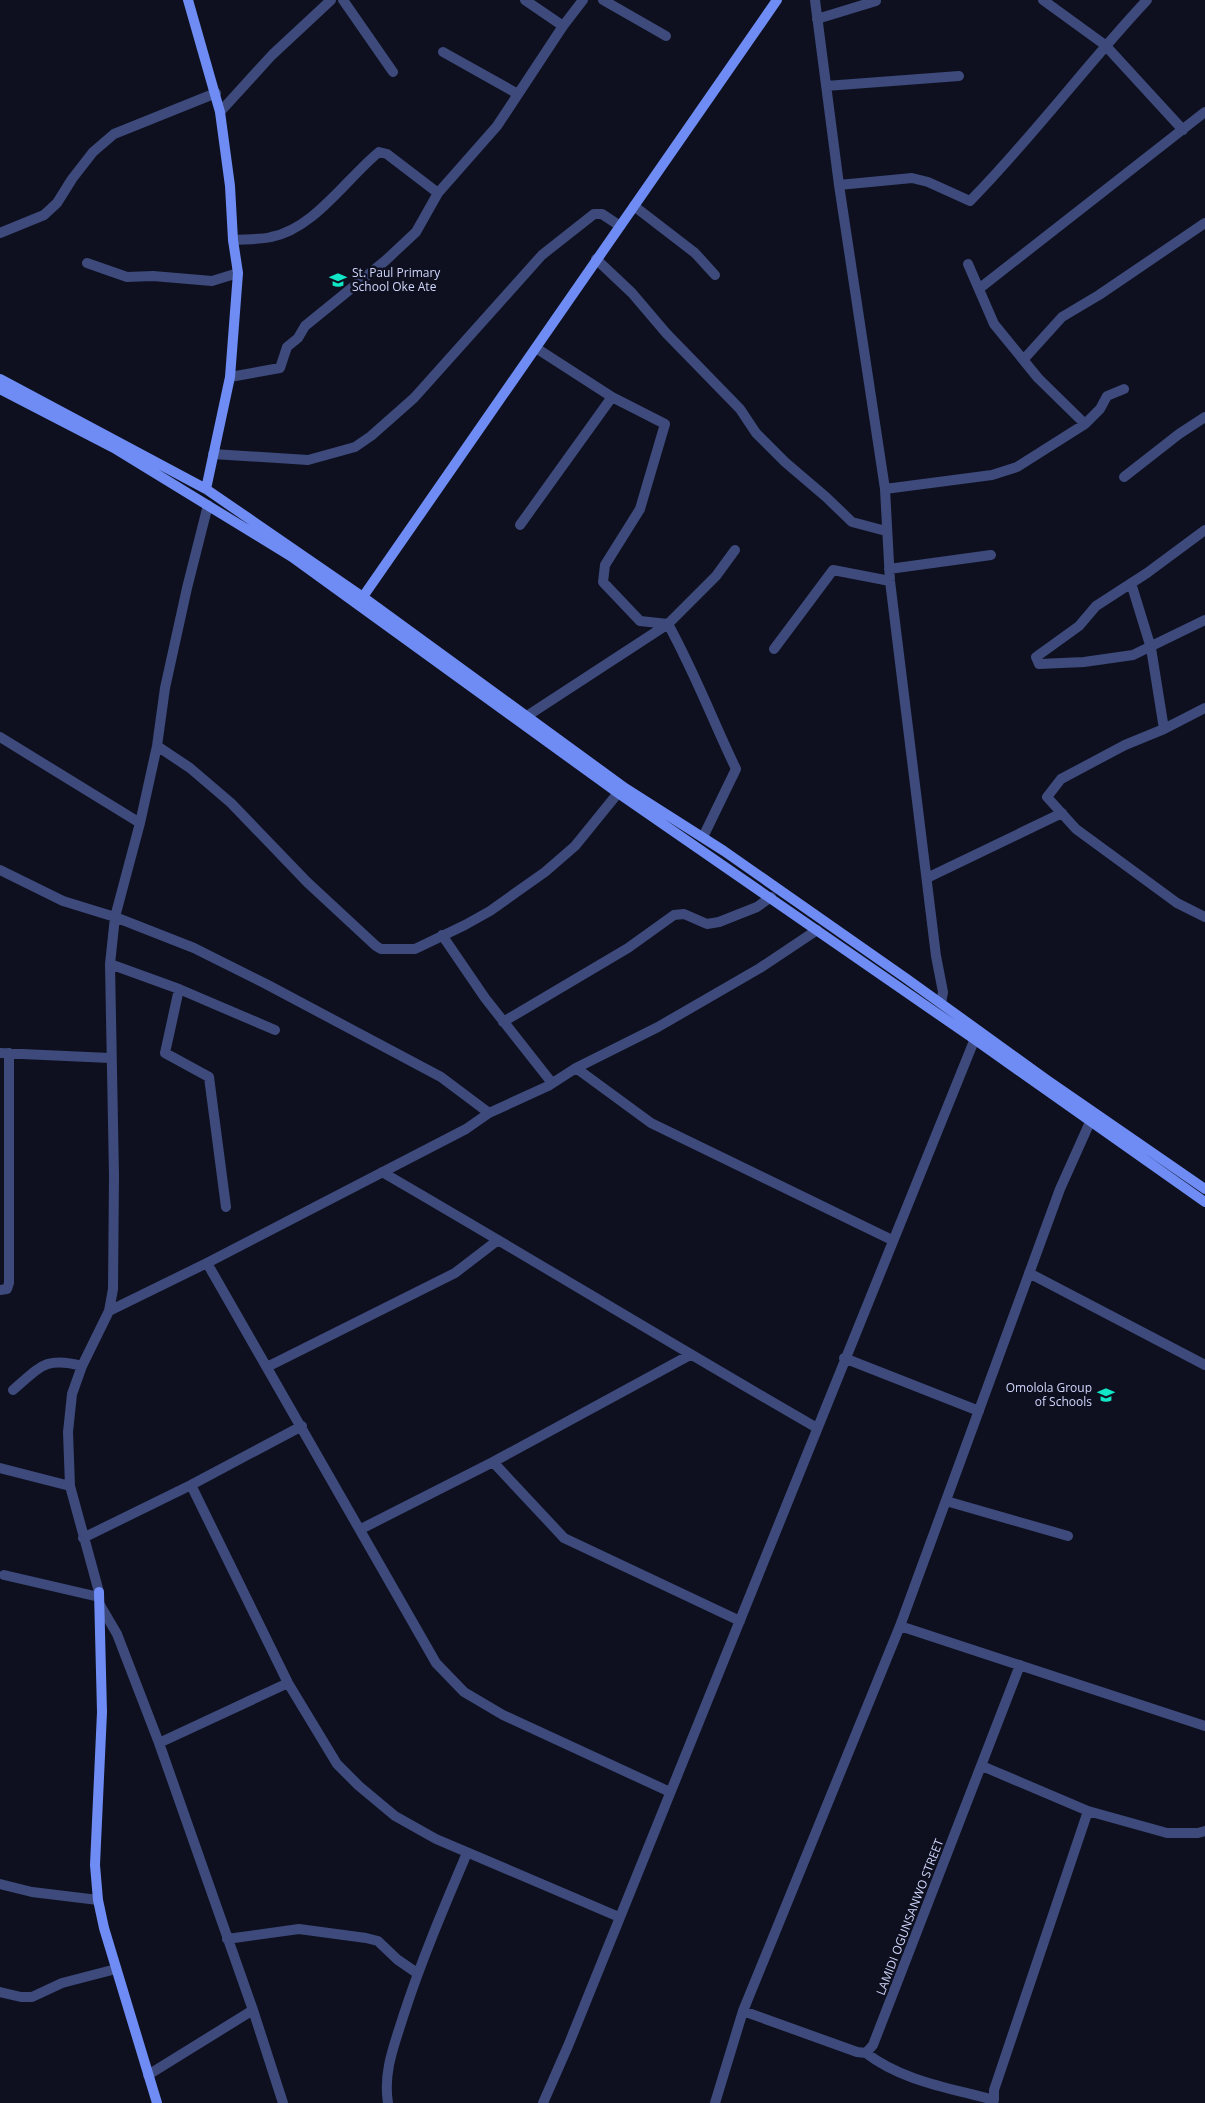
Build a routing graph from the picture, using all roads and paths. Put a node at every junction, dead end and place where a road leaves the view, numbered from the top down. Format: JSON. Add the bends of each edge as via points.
{"nodes":[{"id":1,"x":188,"y":0,"type":"edge"},
{"id":2,"x":331,"y":0,"type":"edge"},
{"id":3,"x":343,"y":0,"type":"edge"},
{"id":4,"x":525,"y":0,"type":"edge"},
{"id":5,"x":583,"y":0,"type":"edge"},
{"id":6,"x":603,"y":0,"type":"edge"},
{"id":7,"x":777,"y":0,"type":"edge"},
{"id":8,"x":815,"y":0,"type":"edge"},
{"id":9,"x":1043,"y":0,"type":"edge"},
{"id":10,"x":1147,"y":0,"type":"edge"},
{"id":11,"x":876,"y":2,"type":"dead end"},
{"id":12,"x":817,"y":19,"type":"junction"},
{"id":13,"x":564,"y":26,"type":"junction"},
{"id":14,"x":666,"y":36,"type":"dead end"},
{"id":15,"x":1105,"y":45,"type":"junction"},
{"id":16,"x":443,"y":52,"type":"dead end"},
{"id":17,"x":393,"y":72,"type":"dead end"},
{"id":18,"x":959,"y":76,"type":"dead end"},
{"id":19,"x":826,"y":86,"type":"junction"},
{"id":20,"x":216,"y":93,"type":"junction"},
{"id":21,"x":518,"y":94,"type":"junction"},
{"id":22,"x":220,"y":112,"type":"junction"},
{"id":23,"x":1205,"y":112,"type":"edge"},
{"id":24,"x":1183,"y":130,"type":"junction"},
{"id":25,"x":839,"y":185,"type":"junction"},
{"id":26,"x":438,"y":193,"type":"junction"},
{"id":27,"x":634,"y":206,"type":"junction"},
{"id":28,"x":1205,"y":223,"type":"edge"},
{"id":29,"x":620,"y":226,"type":"junction"},
{"id":30,"x":0,"y":233,"type":"edge"},
{"id":31,"x":233,"y":240,"type":"junction"},
{"id":32,"x":596,"y":258,"type":"junction"},
{"id":33,"x":87,"y":263,"type":"dead end"},
{"id":34,"x":968,"y":264,"type":"dead end"},
{"id":35,"x":238,"y":273,"type":"junction"},
{"id":36,"x":715,"y":275,"type":"dead end"},
{"id":37,"x":980,"y":288,"type":"junction"},
{"id":38,"x":536,"y":348,"type":"junction"},
{"id":39,"x":1024,"y":359,"type":"junction"},
{"id":40,"x":230,"y":377,"type":"junction"},
{"id":41,"x":0,"y":379,"type":"edge"},
{"id":42,"x":1124,"y":389,"type":"dead end"},
{"id":43,"x":0,"y":390,"type":"edge"},
{"id":44,"x":612,"y":397,"type":"junction"},
{"id":45,"x":1205,"y":417,"type":"edge"},
{"id":46,"x":1086,"y":424,"type":"junction"},
{"id":47,"x":213,"y":454,"type":"junction"},
{"id":48,"x":1124,"y":477,"type":"dead end"},
{"id":49,"x":206,"y":489,"type":"junction"},
{"id":50,"x":885,"y":489,"type":"junction"},
{"id":51,"x":208,"y":505,"type":"junction"},
{"id":52,"x":520,"y":525,"type":"dead end"},
{"id":53,"x":1205,"y":530,"type":"edge"},
{"id":54,"x":886,"y":531,"type":"junction"},
{"id":55,"x":734,"y":550,"type":"dead end"},
{"id":56,"x":992,"y":555,"type":"dead end"},
{"id":57,"x":889,"y":569,"type":"junction"},
{"id":58,"x":890,"y":581,"type":"junction"},
{"id":59,"x":1131,"y":583,"type":"junction"},
{"id":60,"x":360,"y":601,"type":"junction"},
{"id":61,"x":1205,"y":620,"type":"edge"},
{"id":62,"x":668,"y":624,"type":"junction"},
{"id":63,"x":1150,"y":648,"type":"junction"},
{"id":64,"x":774,"y":649,"type":"dead end"},
{"id":65,"x":1205,"y":708,"type":"edge"},
{"id":66,"x":527,"y":716,"type":"junction"},
{"id":67,"x":1164,"y":729,"type":"junction"},
{"id":68,"x":0,"y":737,"type":"edge"},
{"id":69,"x":158,"y":746,"type":"junction"},
{"id":70,"x":618,"y":793,"type":"junction"},
{"id":71,"x":1062,"y":813,"type":"junction"},
{"id":72,"x":140,"y":823,"type":"junction"},
{"id":73,"x":703,"y":837,"type":"junction"},
{"id":74,"x":0,"y":870,"type":"edge"},
{"id":75,"x":927,"y":878,"type":"junction"},
{"id":76,"x":771,"y":897,"type":"junction"},
{"id":77,"x":115,"y":917,"type":"junction"},
{"id":78,"x":1205,"y":917,"type":"edge"},
{"id":79,"x":818,"y":930,"type":"junction"},
{"id":80,"x":442,"y":935,"type":"junction"},
{"id":81,"x":110,"y":964,"type":"junction"},
{"id":82,"x":179,"y":989,"type":"junction"},
{"id":83,"x":941,"y":1003,"type":"junction"},
{"id":84,"x":503,"y":1022,"type":"junction"},
{"id":85,"x":274,"y":1030,"type":"dead end"},
{"id":86,"x":976,"y":1034,"type":"junction"},
{"id":87,"x":5,"y":1053,"type":"edge"},
{"id":88,"x":110,"y":1058,"type":"junction"},
{"id":89,"x":576,"y":1068,"type":"junction"},
{"id":90,"x":552,"y":1083,"type":"junction"},
{"id":91,"x":489,"y":1113,"type":"junction"},
{"id":92,"x":1090,"y":1122,"type":"junction"},
{"id":93,"x":382,"y":1172,"type":"junction"},
{"id":94,"x":1205,"y":1189,"type":"edge"},
{"id":95,"x":1205,"y":1202,"type":"edge"},
{"id":96,"x":226,"y":1207,"type":"dead end"},
{"id":97,"x":498,"y":1240,"type":"junction"},
{"id":98,"x":892,"y":1240,"type":"junction"},
{"id":99,"x":207,"y":1263,"type":"junction"},
{"id":100,"x":1029,"y":1273,"type":"junction"},
{"id":101,"x":0,"y":1290,"type":"edge"},
{"id":102,"x":109,"y":1311,"type":"junction"},
{"id":103,"x":690,"y":1355,"type":"junction"},
{"id":104,"x":844,"y":1358,"type":"junction"},
{"id":105,"x":82,"y":1366,"type":"junction"},
{"id":106,"x":1205,"y":1366,"type":"edge"},
{"id":107,"x":267,"y":1367,"type":"junction"},
{"id":108,"x":13,"y":1390,"type":"dead end"},
{"id":109,"x":979,"y":1411,"type":"junction"},
{"id":110,"x":302,"y":1426,"type":"junction"},
{"id":111,"x":816,"y":1428,"type":"junction"},
{"id":112,"x":492,"y":1462,"type":"junction"},
{"id":113,"x":0,"y":1468,"type":"edge"},
{"id":114,"x":191,"y":1485,"type":"junction"},
{"id":115,"x":70,"y":1486,"type":"junction"},
{"id":116,"x":946,"y":1501,"type":"junction"},
{"id":117,"x":361,"y":1529,"type":"junction"},
{"id":118,"x":1068,"y":1536,"type":"dead end"},
{"id":119,"x":83,"y":1538,"type":"junction"},
{"id":120,"x":4,"y":1574,"type":"dead end"},
{"id":121,"x":99,"y":1598,"type":"junction"},
{"id":122,"x":740,"y":1621,"type":"junction"},
{"id":123,"x":900,"y":1626,"type":"junction"},
{"id":124,"x":1020,"y":1665,"type":"junction"},
{"id":125,"x":288,"y":1682,"type":"junction"},
{"id":126,"x":1205,"y":1726,"type":"edge"},
{"id":127,"x":159,"y":1742,"type":"junction"},
{"id":128,"x":982,"y":1766,"type":"junction"},
{"id":129,"x":670,"y":1792,"type":"junction"},
{"id":130,"x":1088,"y":1810,"type":"junction"},
{"id":131,"x":1205,"y":1831,"type":"edge"},
{"id":132,"x":467,"y":1853,"type":"junction"},
{"id":133,"x":0,"y":1884,"type":"edge"},
{"id":134,"x":98,"y":1900,"type":"junction"},
{"id":135,"x":619,"y":1917,"type":"junction"},
{"id":136,"x":227,"y":1939,"type":"junction"},
{"id":137,"x":116,"y":1969,"type":"junction"},
{"id":138,"x":417,"y":1973,"type":"junction"},
{"id":139,"x":0,"y":1992,"type":"edge"},
{"id":140,"x":253,"y":2010,"type":"junction"},
{"id":141,"x":743,"y":2011,"type":"junction"},
{"id":142,"x":866,"y":2053,"type":"junction"},
{"id":143,"x":148,"y":2075,"type":"junction"},
{"id":144,"x":157,"y":2103,"type":"edge"},
{"id":145,"x":283,"y":2103,"type":"edge"},
{"id":146,"x":388,"y":2103,"type":"edge"},
{"id":147,"x":543,"y":2103,"type":"edge"},
{"id":148,"x":715,"y":2103,"type":"edge"}],
"edges":[{"from":1,"to":20,"type":"main road"},
{"from":2,"to":22,"type":"street","via":[[272,55]]},
{"from":3,"to":17,"type":"street"},
{"from":4,"to":13,"type":"street"},
{"from":5,"to":13,"type":"street"},
{"from":6,"to":14,"type":"street"},
{"from":7,"to":27,"type":"main road"},
{"from":8,"to":12,"type":"street"},
{"from":9,"to":15,"type":"street"},
{"from":10,"to":15,"type":"street"},
{"from":11,"to":12,"type":"street"},
{"from":12,"to":19,"type":"street"},
{"from":13,"to":21,"type":"street"},
{"from":15,"to":24,"type":"street"},
{"from":15,"to":25,"type":"street","via":[[1014,156],[970,200],[912,178]]},
{"from":16,"to":21,"type":"street"},
{"from":18,"to":19,"type":"street"},
{"from":19,"to":25,"type":"street"},
{"from":20,"to":22,"type":"main road"},
{"from":20,"to":30,"type":"street","via":[[114,134],[93,152],[57,204],[44,215]]},
{"from":21,"to":26,"type":"street","via":[[498,126]]},
{"from":22,"to":31,"type":"main road"},
{"from":23,"to":24,"type":"street"},
{"from":24,"to":37,"type":"street"},
{"from":25,"to":50,"type":"street"},
{"from":26,"to":31,"type":"street","via":[[387,154],[379,152],[292,231],[272,237]]},
{"from":26,"to":40,"type":"street","via":[[416,232],[304,326],[298,338],[287,348],[280,368]]},
{"from":27,"to":29,"type":"main road"},
{"from":27,"to":36,"type":"street","via":[[695,253]]},
{"from":28,"to":39,"type":"street","via":[[1062,317]]},
{"from":29,"to":32,"type":"main road"},
{"from":29,"to":47,"type":"street","via":[[602,214],[594,214],[542,255],[414,398],[355,447],[308,460]]},
{"from":31,"to":35,"type":"main road"},
{"from":32,"to":38,"type":"main road"},
{"from":32,"to":54,"type":"street","via":[[740,409],[756,433],[785,462],[852,522]]},
{"from":33,"to":35,"type":"street","via":[[127,277],[212,281]]},
{"from":34,"to":37,"type":"street"},
{"from":35,"to":40,"type":"main road"},
{"from":37,"to":39,"type":"street","via":[[994,324]]},
{"from":38,"to":44,"type":"street"},
{"from":38,"to":60,"type":"main road"},
{"from":39,"to":46,"type":"street","via":[[1038,378]]},
{"from":40,"to":47,"type":"main road"},
{"from":41,"to":49,"type":"main road"},
{"from":42,"to":46,"type":"street","via":[[1108,396]]},
{"from":43,"to":51,"type":"main road","via":[[114,448]]},
{"from":44,"to":52,"type":"street"},
{"from":44,"to":62,"type":"street","via":[[665,424],[640,509],[605,565],[602,582],[640,621]]},
{"from":45,"to":48,"type":"street"},
{"from":46,"to":50,"type":"street","via":[[1017,467],[992,475]]},
{"from":47,"to":49,"type":"main road"},
{"from":49,"to":60,"type":"main road"},
{"from":50,"to":54,"type":"street"},
{"from":51,"to":60,"type":"main road"},
{"from":51,"to":69,"type":"street","via":[[165,688]]},
{"from":53,"to":59,"type":"street"},
{"from":54,"to":57,"type":"street"},
{"from":55,"to":62,"type":"street","via":[[716,576]]},
{"from":56,"to":57,"type":"street"},
{"from":57,"to":58,"type":"street"},
{"from":58,"to":64,"type":"street","via":[[833,570]]},
{"from":58,"to":75,"type":"street"},
{"from":59,"to":63,"type":"street"},
{"from":59,"to":63,"type":"street","via":[[1096,606],[1079,626],[1036,657],[1039,664],[1084,662],[1133,655]]},
{"from":60,"to":66,"type":"main road"},
{"from":60,"to":70,"type":"main road"},
{"from":61,"to":63,"type":"street"},
{"from":62,"to":66,"type":"street"},
{"from":62,"to":73,"type":"street","via":[[736,769]]},
{"from":63,"to":67,"type":"street"},
{"from":65,"to":67,"type":"street"},
{"from":66,"to":73,"type":"main road","via":[[625,788]]},
{"from":67,"to":71,"type":"street","via":[[1125,745],[1061,779],[1047,797]]},
{"from":68,"to":72,"type":"street"},
{"from":69,"to":72,"type":"street"},
{"from":69,"to":80,"type":"street","via":[[231,803],[307,882],[376,946],[415,949]]},
{"from":70,"to":76,"type":"main road"},
{"from":70,"to":80,"type":"street","via":[[575,846],[545,872],[466,926]]},
{"from":71,"to":75,"type":"street"},
{"from":71,"to":78,"type":"street","via":[[1076,829],[1177,903]]},
{"from":72,"to":77,"type":"street"},
{"from":73,"to":83,"type":"main road"},
{"from":74,"to":77,"type":"street","via":[[63,902]]},
{"from":75,"to":83,"type":"street","via":[[943,992]]},
{"from":76,"to":79,"type":"main road"},
{"from":76,"to":84,"type":"street","via":[[719,922],[707,924],[684,914],[674,915],[628,948]]},
{"from":77,"to":81,"type":"street"},
{"from":77,"to":91,"type":"street","via":[[194,948],[266,984],[441,1078]]},
{"from":79,"to":86,"type":"main road"},
{"from":79,"to":89,"type":"street","via":[[658,1027]]},
{"from":80,"to":84,"type":"street"},
{"from":81,"to":82,"type":"street"},
{"from":81,"to":88,"type":"street"},
{"from":82,"to":85,"type":"street"},
{"from":82,"to":96,"type":"street","via":[[165,1053],[209,1077]]},
{"from":83,"to":86,"type":"main road"},
{"from":84,"to":90,"type":"street"},
{"from":86,"to":92,"type":"main road"},
{"from":86,"to":94,"type":"main road"},
{"from":86,"to":98,"type":"street"},
{"from":87,"to":88,"type":"street"},
{"from":87,"to":101,"type":"street","via":[[9,1283],[7,1289]]},
{"from":88,"to":102,"type":"street","via":[[114,1265]]},
{"from":89,"to":90,"type":"street"},
{"from":89,"to":98,"type":"street","via":[[651,1123]]},
{"from":90,"to":91,"type":"street"},
{"from":91,"to":93,"type":"street"},
{"from":92,"to":95,"type":"main road"},
{"from":92,"to":100,"type":"street","via":[[1060,1189]]},
{"from":93,"to":97,"type":"street"},
{"from":93,"to":99,"type":"street"},
{"from":97,"to":103,"type":"street"},
{"from":97,"to":107,"type":"street","via":[[455,1273]]},
{"from":98,"to":104,"type":"street"},
{"from":99,"to":102,"type":"street"},
{"from":99,"to":107,"type":"street"},
{"from":100,"to":106,"type":"street"},
{"from":100,"to":109,"type":"street"},
{"from":102,"to":105,"type":"street"},
{"from":103,"to":111,"type":"street"},
{"from":103,"to":112,"type":"street"},
{"from":104,"to":109,"type":"street"},
{"from":104,"to":111,"type":"street"},
{"from":105,"to":108,"type":"street","via":[[65,1361],[51,1362],[41,1366]]},
{"from":105,"to":115,"type":"street","via":[[69,1412]]},
{"from":107,"to":110,"type":"street"},
{"from":109,"to":116,"type":"street"},
{"from":110,"to":114,"type":"street"},
{"from":110,"to":117,"type":"street"},
{"from":111,"to":122,"type":"street"},
{"from":112,"to":117,"type":"street"},
{"from":112,"to":122,"type":"street","via":[[564,1538]]},
{"from":113,"to":115,"type":"street"},
{"from":114,"to":119,"type":"street"},
{"from":114,"to":125,"type":"street"},
{"from":115,"to":119,"type":"street"},
{"from":116,"to":118,"type":"street"},
{"from":116,"to":123,"type":"street"},
{"from":117,"to":129,"type":"street","via":[[436,1663],[464,1692],[503,1715]]},
{"from":119,"to":121,"type":"street"},
{"from":120,"to":121,"type":"street"},
{"from":121,"to":127,"type":"street","via":[[117,1634]]},
{"from":121,"to":134,"type":"main road","via":[[102,1712],[95,1866]]},
{"from":122,"to":129,"type":"street"},
{"from":123,"to":124,"type":"street"},
{"from":123,"to":141,"type":"street"},
{"from":124,"to":126,"type":"street"},
{"from":124,"to":128,"type":"street","name":"LAMIDI OGUNSANWO STREET"},
{"from":125,"to":127,"type":"street"},
{"from":125,"to":132,"type":"street","via":[[337,1764],[359,1786],[395,1816]]},
{"from":127,"to":136,"type":"street"},
{"from":128,"to":130,"type":"street"},
{"from":128,"to":142,"type":"street","name":"LAMIDI OGUNSANWO STREET","via":[[873,2045]]},
{"from":129,"to":135,"type":"street"},
{"from":130,"to":131,"type":"street","via":[[1167,1833]]},
{"from":130,"to":142,"type":"street","via":[[994,2090],[994,2100],[919,2080],[882,2065]]},
{"from":132,"to":135,"type":"street"},
{"from":132,"to":138,"type":"street"},
{"from":133,"to":134,"type":"street","via":[[32,1892]]},
{"from":134,"to":137,"type":"main road"},
{"from":135,"to":147,"type":"street"},
{"from":136,"to":138,"type":"street","via":[[299,1929],[366,1938],[378,1941]]},
{"from":136,"to":140,"type":"street"},
{"from":137,"to":139,"type":"street","via":[[62,1983],[32,1997]]},
{"from":137,"to":143,"type":"main road"},
{"from":138,"to":146,"type":"street","via":[[391,2056],[385,2085]]},
{"from":140,"to":143,"type":"street"},
{"from":140,"to":145,"type":"street"},
{"from":141,"to":142,"type":"street"},
{"from":141,"to":148,"type":"street"},
{"from":143,"to":144,"type":"main road"}]}
